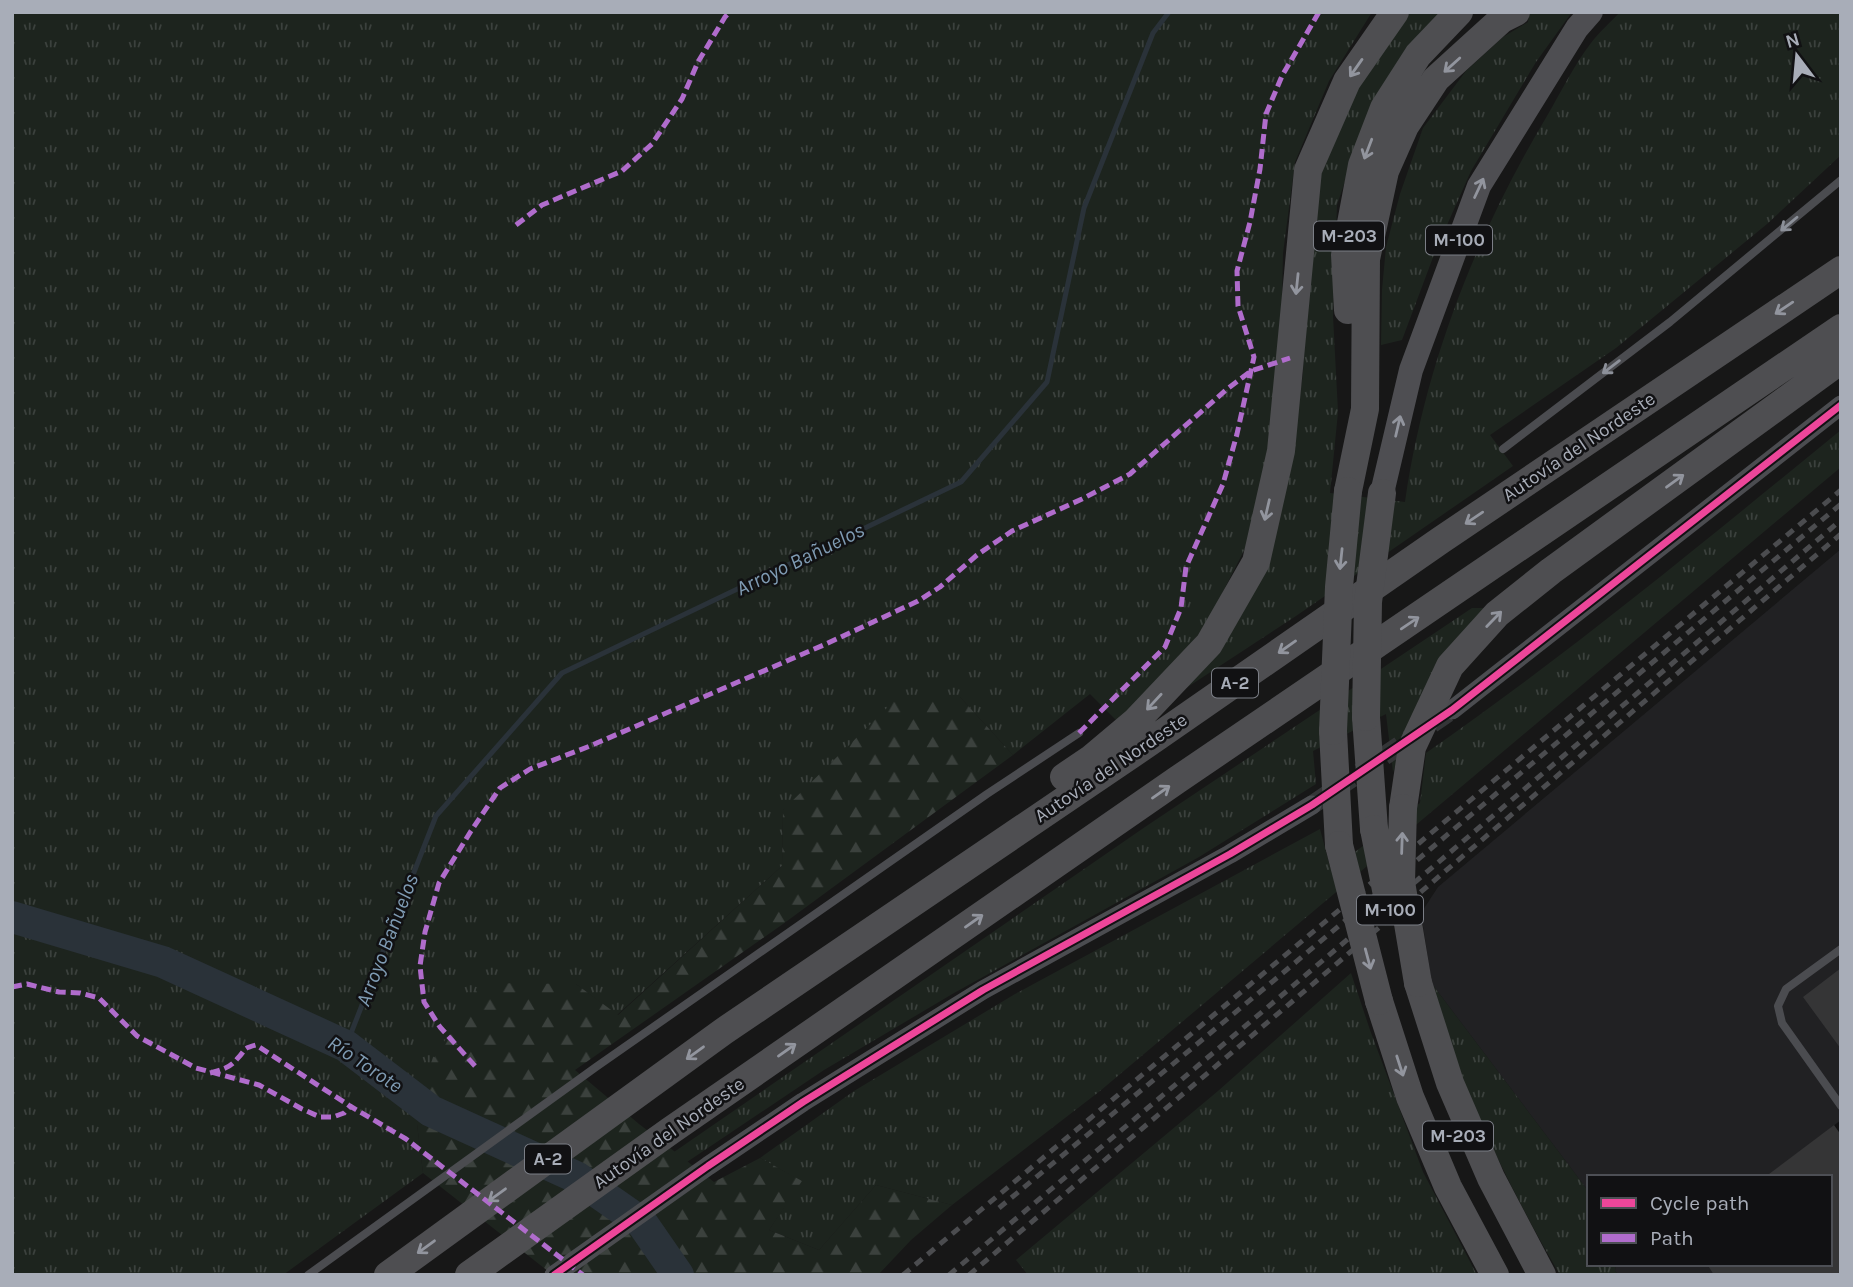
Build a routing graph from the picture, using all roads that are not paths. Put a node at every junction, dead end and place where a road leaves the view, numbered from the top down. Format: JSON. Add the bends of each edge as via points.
{"nodes":[{"id":1,"x":1395,"y":12,"type":"edge"},
{"id":2,"x":1458,"y":12,"type":"edge"},
{"id":3,"x":1591,"y":12,"type":"edge"},
{"id":4,"x":1509,"y":16,"type":"edge"},
{"id":5,"x":1841,"y":180,"type":"edge"},
{"id":6,"x":1841,"y":270,"type":"edge"},
{"id":7,"x":1841,"y":328,"type":"edge"},
{"id":8,"x":1841,"y":360,"type":"edge"},
{"id":9,"x":1841,"y":405,"type":"edge"},
{"id":10,"x":1503,"y":449,"type":"dead end"},
{"id":11,"x":1348,"y":491,"type":"junction"},
{"id":12,"x":1382,"y":493,"type":"joint"},
{"id":13,"x":1452,"y":710,"type":"tunnel mouth"},
{"id":14,"x":1079,"y":733,"type":"dead end"},
{"id":15,"x":1312,"y":805,"type":"tunnel mouth"},
{"id":16,"x":1841,"y":948,"type":"edge"},
{"id":17,"x":1412,"y":987,"type":"junction"},
{"id":18,"x":724,"y":1031,"type":"junction"},
{"id":19,"x":1841,"y":1107,"type":"edge"},
{"id":20,"x":308,"y":1275,"type":"edge"},
{"id":21,"x":388,"y":1275,"type":"edge"},
{"id":22,"x":469,"y":1275,"type":"edge"},
{"id":23,"x":554,"y":1275,"type":"edge"},
{"id":24,"x":1495,"y":1275,"type":"edge"},
{"id":25,"x":1527,"y":1275,"type":"edge"},
{"id":26,"x":1542,"y":1275,"type":"edge"}],
"edges":[{"from":1,"to":18,"type":"highway","number":"A-2","one_way":true,"via":[[1347,81],[1308,170],[1280,451],[1256,562],[1209,644],[1136,721],[1092,758],[836,933]]},
{"from":2,"to":11,"type":"highway","number":"M-203","one_way":true,"via":[[1418,55],[1384,108],[1362,165],[1345,256],[1350,347]]},
{"from":12,"to":3,"type":"highway","number":"M-100","one_way":true,"via":[[1411,370],[1479,186]]},
{"from":4,"to":11,"type":"highway","one_way":true,"via":[[1436,79],[1405,126],[1385,171],[1366,259],[1364,409]]},
{"from":5,"to":10,"type":"lane","one_way":true,"via":[[1670,322]]},
{"from":6,"to":18,"type":"highway","name":"Autovía del Nordeste","number":"A-2","one_way":true},
{"from":22,"to":7,"type":"highway","name":"Autovía del Nordeste","number":"A-2","one_way":true,"via":[[1177,780]]},
{"from":17,"to":8,"type":"highway","one_way":true,"bridge":true,"via":[[1401,882],[1403,807],[1412,747],[1450,666],[1497,614],[1551,571]]},
{"from":9,"to":13,"type":"street"},
{"from":11,"to":24,"type":"highway","number":"M-203","one_way":true,"bridge":true,"via":[[1333,731],[1339,845],[1410,1097],[1448,1188]]},
{"from":12,"to":17,"type":"highway","number":"M-100","bridge":true,"via":[[1368,602],[1366,717],[1374,830]]},
{"from":14,"to":20,"type":"lane","via":[[596,1067]]},
{"from":15,"to":23,"type":"street","via":[[984,990],[803,1102]]},
{"from":16,"to":19,"type":"lane","via":[[1786,989],[1778,1006],[1782,1023]]},
{"from":17,"to":25,"type":"highway","number":"M-203","via":[[1438,1091],[1477,1182]]},
{"from":17,"to":26,"type":"highway","via":[[1491,1178]]},
{"from":18,"to":21,"type":"highway","name":"Autovía del Nordeste","number":"A-2","one_way":true}]}
